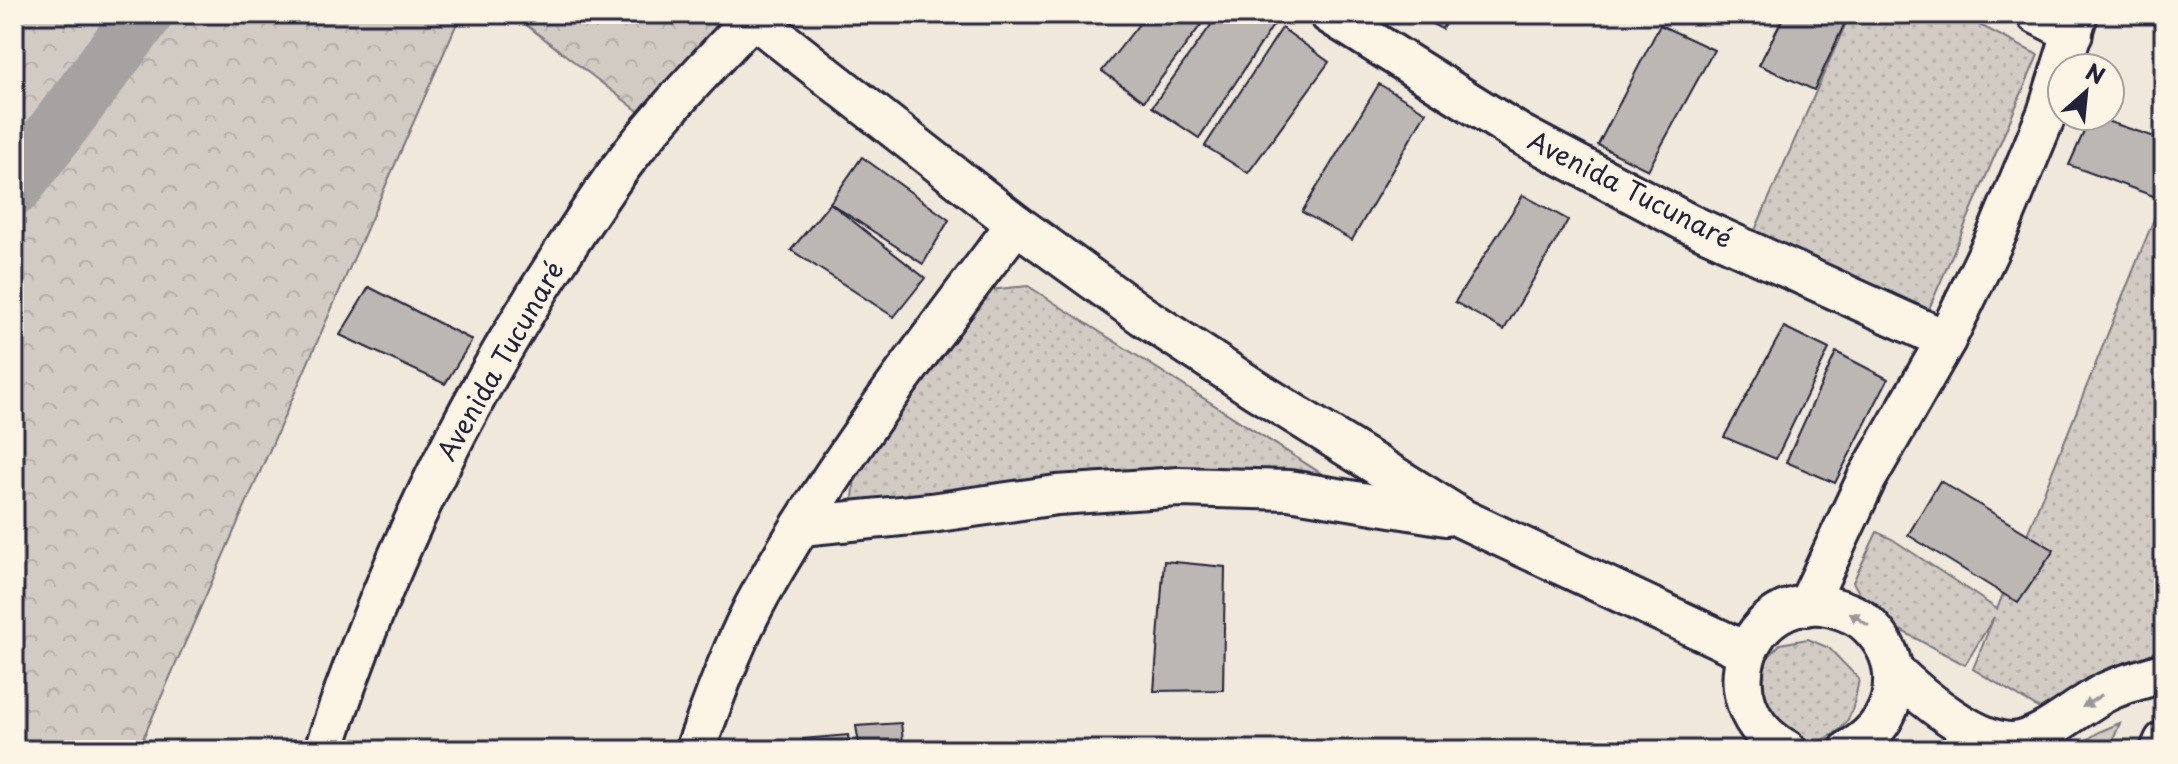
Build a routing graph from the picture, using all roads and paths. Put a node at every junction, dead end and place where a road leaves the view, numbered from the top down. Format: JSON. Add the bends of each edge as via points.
{"nodes":[{"id":1,"x":1329,"y":14,"type":"edge"},
{"id":2,"x":2036,"y":14,"type":"edge"},
{"id":3,"x":754,"y":16,"type":"edge"},
{"id":4,"x":2076,"y":24,"type":"edge"},
{"id":5,"x":1016,"y":224,"type":"junction"},
{"id":6,"x":1946,"y":340,"type":"junction"},
{"id":7,"x":1463,"y":519,"type":"junction"},
{"id":8,"x":801,"y":526,"type":"junction"},
{"id":9,"x":1807,"y":606,"type":"junction"},
{"id":10,"x":1747,"y":652,"type":"junction"},
{"id":11,"x":1893,"y":670,"type":"junction"},
{"id":12,"x":2164,"y":672,"type":"edge"},
{"id":13,"x":1752,"y":739,"type":"edge"},
{"id":14,"x":2164,"y":741,"type":"edge"},
{"id":15,"x":2015,"y":746,"type":"edge"},
{"id":16,"x":324,"y":750,"type":"edge"},
{"id":17,"x":695,"y":750,"type":"edge"},
{"id":18,"x":1787,"y":750,"type":"edge"},
{"id":19,"x":1849,"y":750,"type":"edge"},
{"id":20,"x":2160,"y":750,"type":"edge"}],
"edges":[{"from":1,"to":6,"type":"street","name":"Avenida Tucunaré","via":[[1520,134],[1688,223]]},
{"from":2,"to":4,"type":"street"},
{"from":3,"to":5,"type":"street","name":"Avenida Tucunaré"},
{"from":3,"to":16,"type":"street","name":"Avenida Tucunaré","via":[[684,89],[626,161],[488,374],[378,602]]},
{"from":4,"to":6,"type":"street","via":[[2047,113]]},
{"from":5,"to":7,"type":"street","name":"Avenida Tucunaré","via":[[1143,316]]},
{"from":5,"to":8,"type":"street","via":[[911,363]]},
{"from":6,"to":9,"type":"street","via":[[1867,478]]},
{"from":7,"to":8,"type":"street","name":"Avenida Tucunaré","via":[[1289,490],[1179,487],[1057,495]]},
{"from":7,"to":10,"type":"street","name":"Avenida Tucunaré"},
{"from":8,"to":17,"type":"street","via":[[759,596]]},
{"from":9,"to":10,"type":"street","via":[[1771,621]]},
{"from":11,"to":9,"type":"street","one_way":true,"via":[[1888,652],[1864,620],[1827,606]]},
{"from":10,"to":13,"type":"street","via":[[1742,691]]},
{"from":11,"to":15,"type":"street","via":[[1951,718]]},
{"from":11,"to":19,"type":"street","via":[[1889,710],[1879,727]]},
{"from":12,"to":15,"type":"street","one_way":true,"via":[[2106,692]]},
{"from":13,"to":18,"type":"street"},
{"from":14,"to":20,"type":"street"}]}
